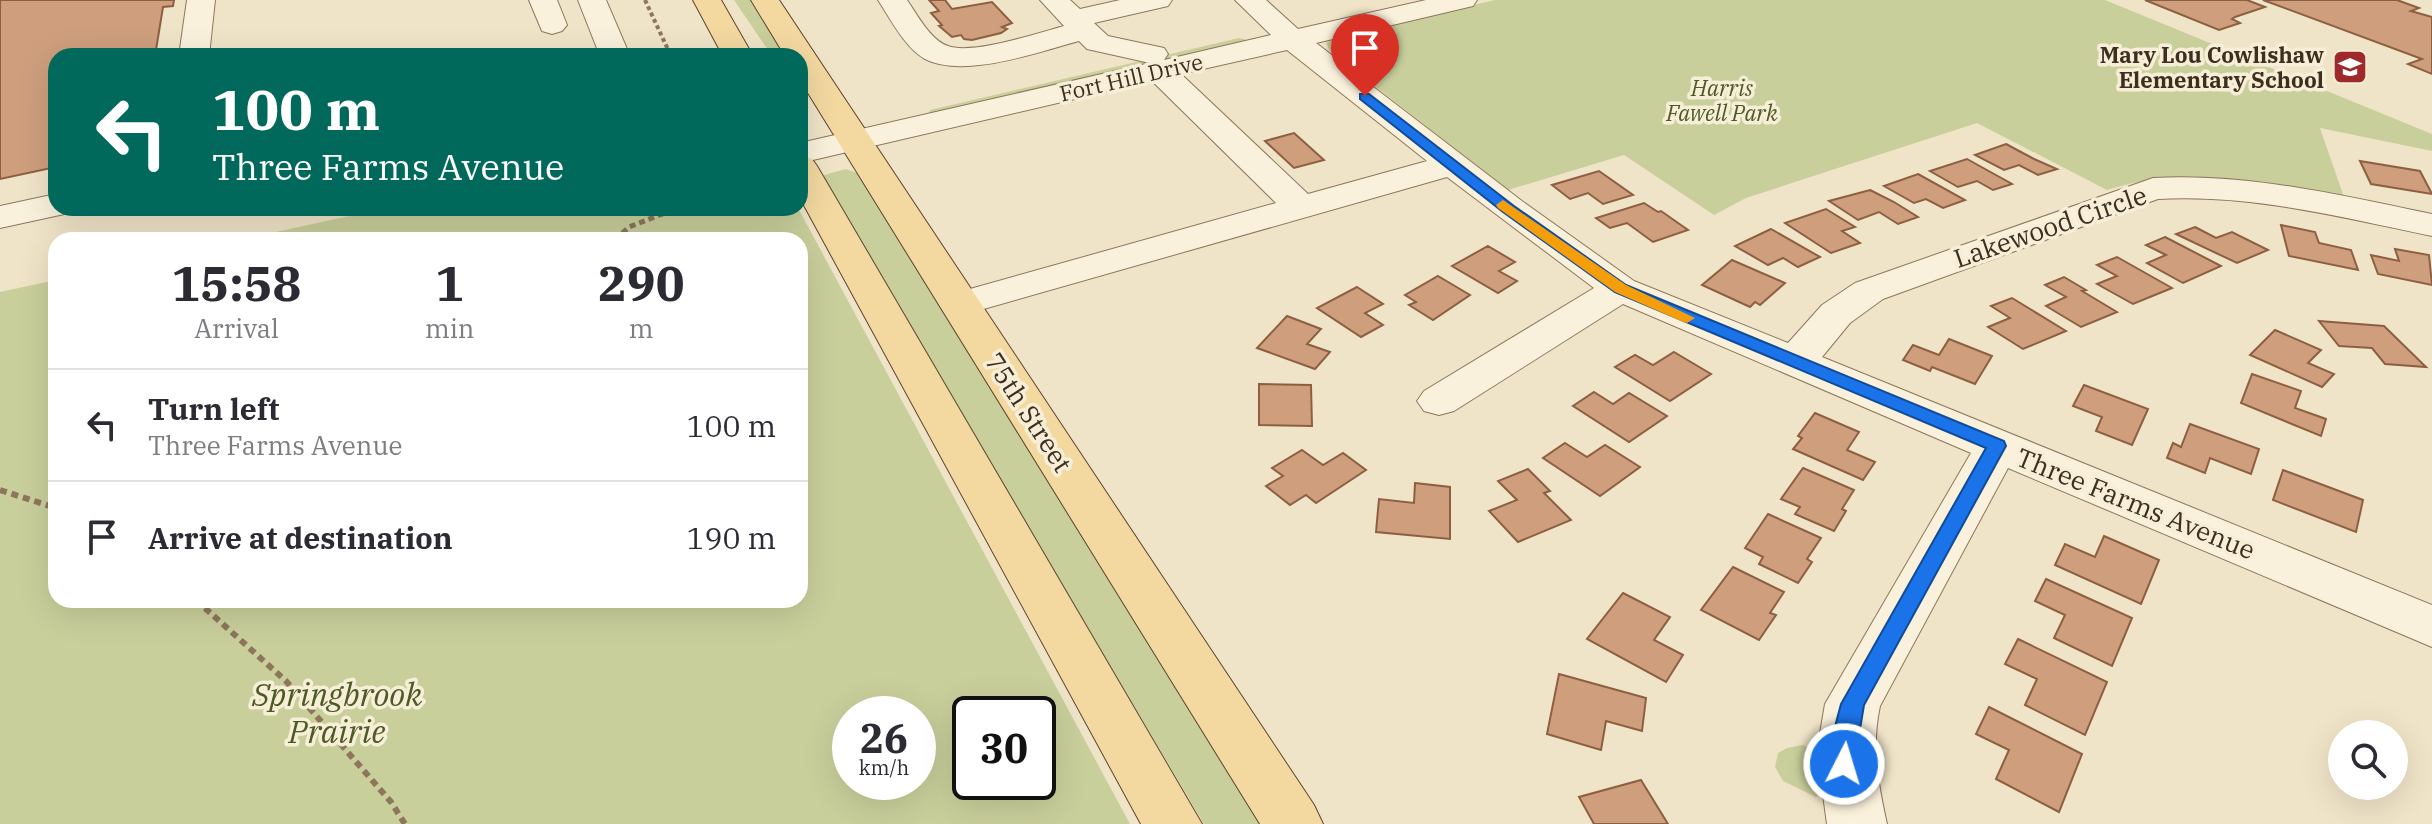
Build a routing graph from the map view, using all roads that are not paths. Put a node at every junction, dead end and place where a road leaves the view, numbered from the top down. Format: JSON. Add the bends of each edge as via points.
{"nodes":[{"id":1,"x":201,"y":0,"type":"edge"},
{"id":2,"x":592,"y":0,"type":"edge"},
{"id":3,"x":707,"y":0,"type":"edge"},
{"id":4,"x":765,"y":0,"type":"edge"},
{"id":5,"x":1158,"y":0,"type":"edge"},
{"id":6,"x":1391,"y":0,"type":"edge"},
{"id":7,"x":1463,"y":0,"type":"edge"},
{"id":8,"x":898,"y":1,"type":"edge"},
{"id":9,"x":1272,"y":22,"type":"edge"},
{"id":10,"x":1078,"y":23,"type":"edge"},
{"id":11,"x":195,"y":48,"type":"edge"},
{"id":12,"x":612,"y":48,"type":"edge"},
{"id":13,"x":734,"y":48,"type":"edge"},
{"id":14,"x":796,"y":48,"type":"edge"},
{"id":15,"x":1155,"y":62,"type":"junction"},
{"id":16,"x":808,"y":68,"type":"edge"},
{"id":17,"x":1082,"y":70,"type":"junction"},
{"id":18,"x":849,"y":132,"type":"junction"},
{"id":19,"x":808,"y":133,"type":"edge"},
{"id":20,"x":808,"y":150,"type":"edge"},
{"id":21,"x":1452,"y":165,"type":"junction"},
{"id":22,"x":808,"y":180,"type":"edge"},
{"id":23,"x":48,"y":207,"type":"edge"},
{"id":24,"x":1301,"y":207,"type":"junction"},
{"id":25,"x":0,"y":217,"type":"edge"},
{"id":26,"x":2432,"y":225,"type":"edge"},
{"id":27,"x":1620,"y":289,"type":"junction"},
{"id":28,"x":959,"y":304,"type":"junction"},
{"id":29,"x":1795,"y":362,"type":"junction"},
{"id":30,"x":1439,"y":401,"type":"dead end"},
{"id":31,"x":1997,"y":446,"type":"junction"},
{"id":32,"x":2432,"y":627,"type":"edge"},
{"id":33,"x":1172,"y":824,"type":"edge"},
{"id":34,"x":1293,"y":824,"type":"edge"},
{"id":35,"x":1857,"y":824,"type":"edge"}],
"edges":[{"from":1,"to":11,"type":"street"},
{"from":2,"to":12,"type":"street"},
{"from":3,"to":13,"type":"main road"},
{"from":4,"to":14,"type":"main road","name":"75th Street"},
{"from":5,"to":10,"type":"street"},
{"from":6,"to":9,"type":"street","name":"Fort Hill Drive"},
{"from":7,"to":9,"type":"street","name":"Fort Hill Drive"},
{"from":8,"to":10,"type":"street","via":[[934,52],[948,58],[968,57]]},
{"from":9,"to":15,"type":"street","name":"Fort Hill Drive"},
{"from":9,"to":21,"type":"street","name":"Three Farms Avenue"},
{"from":10,"to":15,"type":"street"},
{"from":10,"to":17,"type":"street"},
{"from":15,"to":17,"type":"street","name":"Fort Hill Drive"},
{"from":15,"to":18,"type":"street","name":"Fort Hill Drive"},
{"from":15,"to":24,"type":"street"},
{"from":16,"to":18,"type":"main road","name":"75th Street"},
{"from":17,"to":18,"type":"street","name":"Fort Hill Drive"},
{"from":18,"to":19,"type":"street","name":"Fort Hill Drive"},
{"from":18,"to":20,"type":"street","name":"Fort Hill Drive"},
{"from":18,"to":28,"type":"main road","name":"75th Street"},
{"from":21,"to":24,"type":"street"},
{"from":21,"to":27,"type":"street","name":"Three Farms Avenue"},
{"from":22,"to":33,"type":"main road"},
{"from":23,"to":25,"type":"street"},
{"from":24,"to":28,"type":"street"},
{"from":26,"to":29,"type":"street","name":"Lakewood Circle","via":[[2239,189],[2153,189],[1869,291],[1836,314]]},
{"from":27,"to":29,"type":"street","name":"Three Farms Avenue"},
{"from":27,"to":30,"type":"street"},
{"from":28,"to":34,"type":"main road","name":"75th Street"},
{"from":29,"to":31,"type":"street","name":"Three Farms Avenue"},
{"from":31,"to":32,"type":"street","name":"Three Farms Avenue"},
{"from":31,"to":35,"type":"street","via":[[1853,704],[1844,764]]}]}
